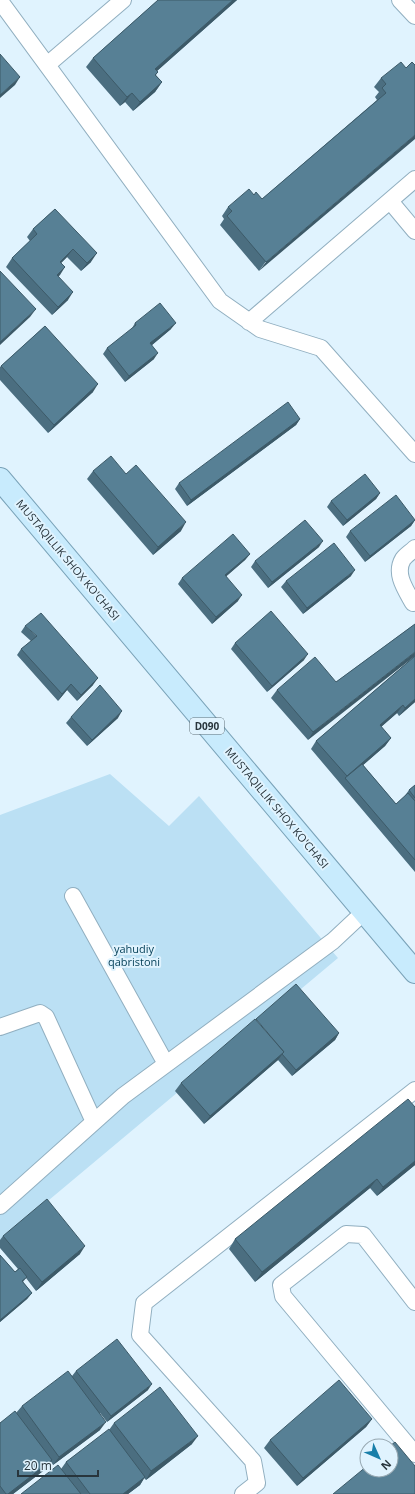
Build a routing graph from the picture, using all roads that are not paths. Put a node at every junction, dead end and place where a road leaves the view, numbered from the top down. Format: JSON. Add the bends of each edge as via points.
{"nodes":[{"id":1,"x":123,"y":0,"type":"edge"},
{"id":2,"x":400,"y":0,"type":"edge"},
{"id":3,"x":0,"y":1,"type":"edge"},
{"id":4,"x":415,"y":16,"type":"edge"},
{"id":5,"x":47,"y":65,"type":"junction"},
{"id":6,"x":415,"y":179,"type":"edge"},
{"id":7,"x":390,"y":201,"type":"junction"},
{"id":8,"x":415,"y":231,"type":"edge"},
{"id":9,"x":249,"y":322,"type":"junction"},
{"id":10,"x":415,"y":454,"type":"edge"},
{"id":11,"x":0,"y":478,"type":"edge"},
{"id":12,"x":415,"y":548,"type":"edge"},
{"id":13,"x":413,"y":603,"type":"dead end"},
{"id":14,"x":73,"y":896,"type":"dead end"},
{"id":15,"x":364,"y":912,"type":"junction"},
{"id":16,"x":415,"y":972,"type":"edge"},
{"id":17,"x":0,"y":1027,"type":"edge"},
{"id":18,"x":166,"y":1064,"type":"junction"},
{"id":19,"x":415,"y":1090,"type":"edge"},
{"id":20,"x":94,"y":1122,"type":"junction"},
{"id":21,"x":0,"y":1206,"type":"edge"},
{"id":22,"x":415,"y":1302,"type":"edge"},
{"id":23,"x":415,"y":1454,"type":"edge"},
{"id":24,"x":243,"y":1494,"type":"edge"}],
"edges":[{"from":1,"to":5,"type":"lane"},
{"from":2,"to":4,"type":"lane"},
{"from":3,"to":5,"type":"lane"},
{"from":5,"to":9,"type":"lane","via":[[220,301]]},
{"from":6,"to":7,"type":"lane"},
{"from":7,"to":8,"type":"lane"},
{"from":7,"to":9,"type":"lane"},
{"from":9,"to":10,"type":"lane","via":[[260,329],[321,348]]},
{"from":11,"to":15,"type":"main road","name":"MUSTAQILLIK SHOX KO'CHASI","number":"D090"},
{"from":12,"to":13,"type":"lane","via":[[404,559],[400,569],[401,580]]},
{"from":14,"to":18,"type":"lane"},
{"from":15,"to":16,"type":"main road","name":"MUSTAQILLIK SHOX KO'CHASI","number":"D090"},
{"from":15,"to":18,"type":"lane","via":[[333,941]]},
{"from":17,"to":20,"type":"lane","via":[[40,1013],[46,1017]]},
{"from":18,"to":20,"type":"lane","via":[[123,1096]]},
{"from":19,"to":24,"type":"lane","via":[[144,1303],[140,1335],[253,1461],[257,1483]]},
{"from":20,"to":21,"type":"lane"},
{"from":22,"to":23,"type":"lane","via":[[363,1235],[346,1234],[281,1285],[284,1296]]}]}
